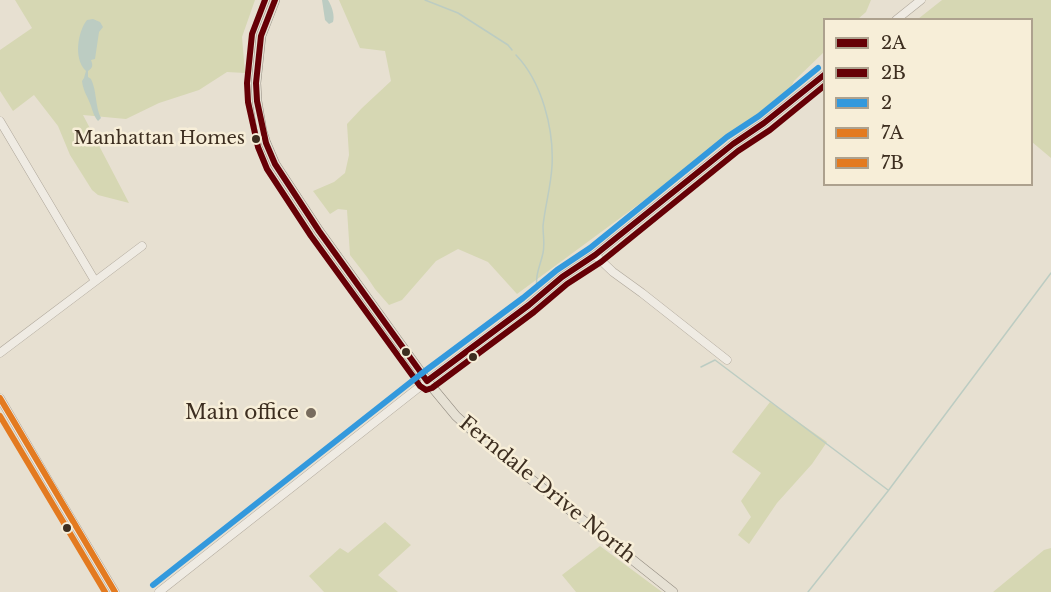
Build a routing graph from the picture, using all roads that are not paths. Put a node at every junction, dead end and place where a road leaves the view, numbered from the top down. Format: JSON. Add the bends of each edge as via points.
{"nodes":[{"id":1,"x":275,"y":0,"type":"edge"},
{"id":2,"x":921,"y":0,"type":"edge"},
{"id":3,"x":898,"y":18,"type":"edge"},
{"id":4,"x":823,"y":77,"type":"edge"},
{"id":5,"x":0,"y":121,"type":"edge"},
{"id":6,"x":142,"y":246,"type":"dead end"},
{"id":7,"x":595,"y":255,"type":"junction"},
{"id":8,"x":95,"y":281,"type":"junction"},
{"id":9,"x":0,"y":353,"type":"edge"},
{"id":10,"x":727,"y":360,"type":"dead end"},
{"id":11,"x":427,"y":381,"type":"junction"},
{"id":12,"x":0,"y":398,"type":"edge"},
{"id":13,"x":115,"y":592,"type":"edge"},
{"id":14,"x":159,"y":592,"type":"edge"},
{"id":15,"x":673,"y":592,"type":"edge"}],
"edges":[{"from":1,"to":11,"type":"main road","name":"Ferndale Drive North","via":[[261,36],[255,83],[266,143],[275,164],[319,231]]},
{"from":2,"to":3,"type":"street"},
{"from":4,"to":7,"type":"street"},
{"from":5,"to":8,"type":"street"},
{"from":6,"to":8,"type":"street"},
{"from":7,"to":10,"type":"street"},
{"from":7,"to":11,"type":"street"},
{"from":8,"to":9,"type":"street"},
{"from":11,"to":14,"type":"street"},
{"from":11,"to":15,"type":"main road","name":"Ferndale Drive North","via":[[456,416],[488,445]]},
{"from":12,"to":13,"type":"street"}]}
